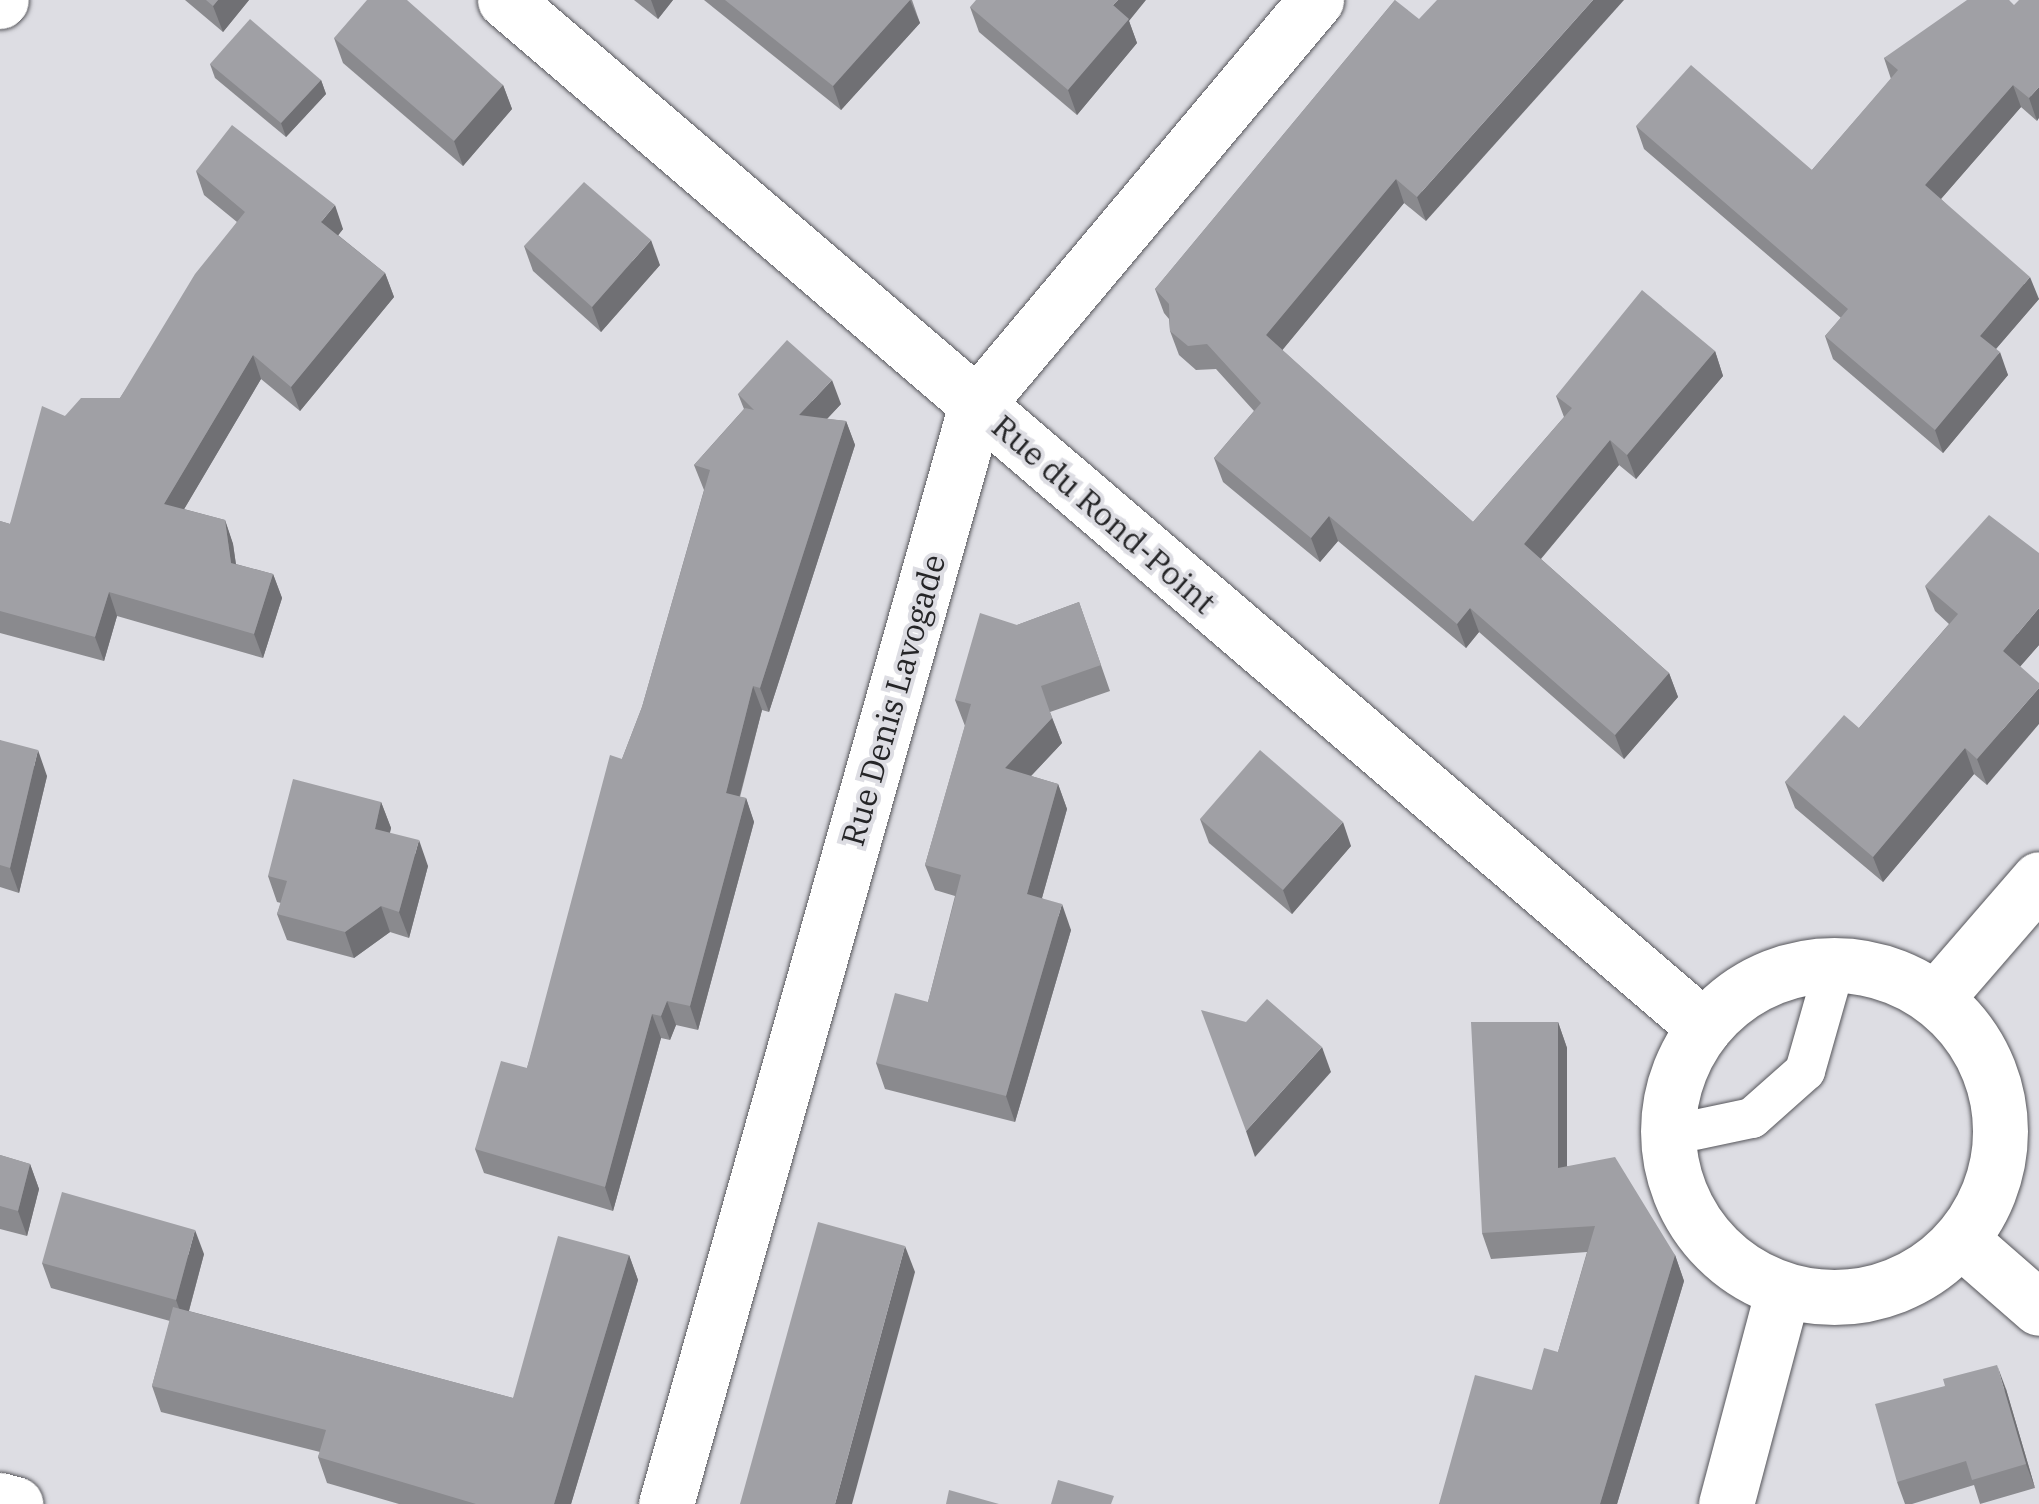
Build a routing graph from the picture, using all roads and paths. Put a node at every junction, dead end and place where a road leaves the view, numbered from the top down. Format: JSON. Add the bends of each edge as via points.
{"nodes":[{"id":1,"x":505,"y":0,"type":"edge"},
{"id":2,"x":1316,"y":0,"type":"edge"},
{"id":3,"x":976,"y":405,"type":"junction"},
{"id":4,"x":2039,"y":879,"type":"edge"},
{"id":5,"x":1829,"y":986,"type":"dead end"},
{"id":6,"x":1936,"y":998,"type":"junction"},
{"id":7,"x":1704,"y":1027,"type":"junction"},
{"id":8,"x":1695,"y":1130,"type":"dead end"},
{"id":9,"x":1961,"y":1240,"type":"junction"},
{"id":10,"x":1783,"y":1290,"type":"junction"},
{"id":11,"x":2039,"y":1308,"type":"edge"},
{"id":12,"x":0,"y":1500,"type":"edge"},
{"id":13,"x":15,"y":1504,"type":"edge"},
{"id":14,"x":666,"y":1504,"type":"edge"},
{"id":15,"x":1726,"y":1504,"type":"edge"}],
"edges":[{"from":1,"to":3,"type":"street","name":"Rue du Rond-Point"},
{"from":2,"to":3,"type":"street","name":"Rue Denis Lavogade"},
{"from":3,"to":7,"type":"street","name":"Rue du Rond-Point"},
{"from":3,"to":14,"type":"street","name":"Rue Denis Lavogade"},
{"from":4,"to":6,"type":"street"},
{"from":5,"to":8,"type":"lane","via":[[1804,1071],[1752,1118]]},
{"from":6,"to":7,"type":"street","via":[[1891,974],[1840,964],[1757,985]]},
{"from":6,"to":9,"type":"street","via":[[1974,1038],[1996,1088],[2002,1141],[1990,1194]]},
{"from":7,"to":10,"type":"street","via":[[1677,1074],[1667,1127],[1674,1179],[1698,1228],[1736,1266]]},
{"from":9,"to":10,"type":"street","via":[[1924,1272],[1880,1292],[1831,1298]]},
{"from":9,"to":11,"type":"street"},
{"from":10,"to":15,"type":"street"},
{"from":12,"to":13,"type":"street"}]}
